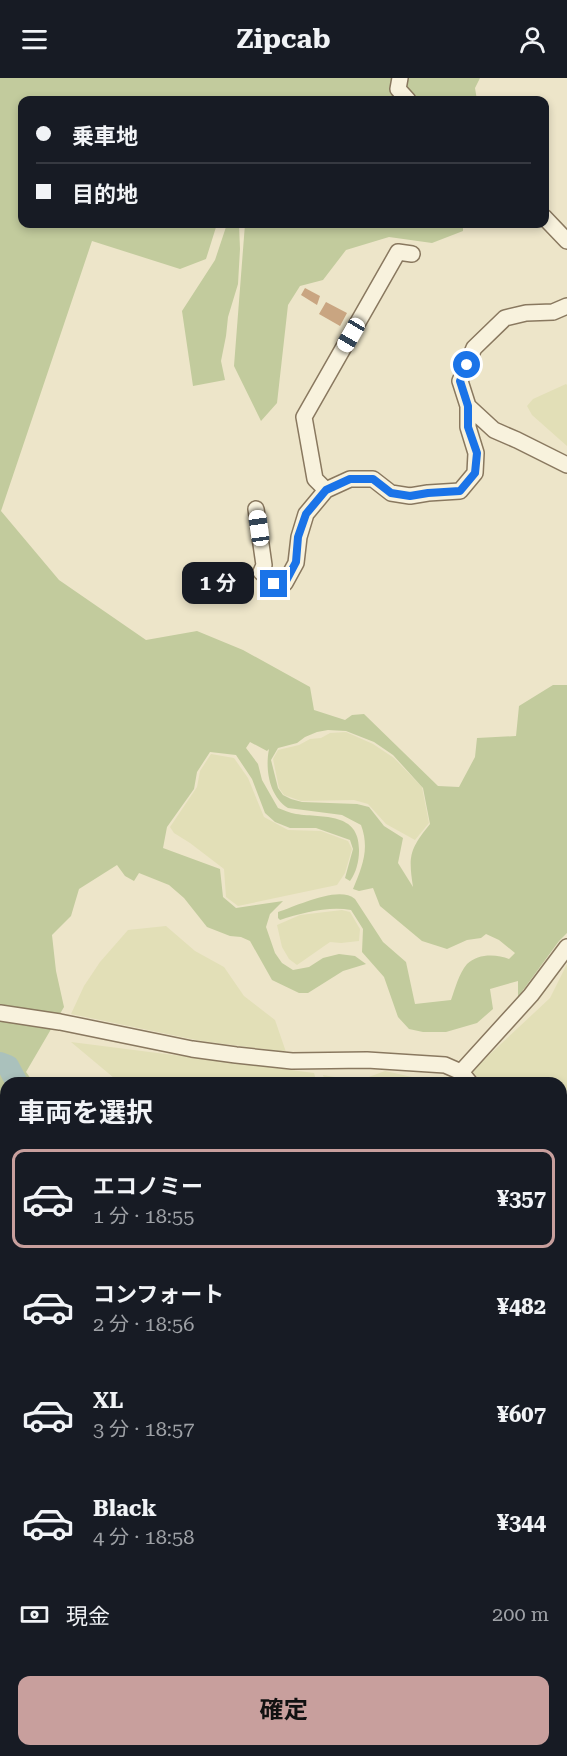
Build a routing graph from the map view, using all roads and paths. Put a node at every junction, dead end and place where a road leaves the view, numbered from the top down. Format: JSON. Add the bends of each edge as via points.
{"nodes":[{"id":1,"x":400,"y":78,"type":"edge"},
{"id":2,"x":404,"y":96,"type":"edge"},
{"id":3,"x":549,"y":222,"type":"edge"},
{"id":4,"x":567,"y":241,"type":"edge"},
{"id":5,"x":412,"y":254,"type":"dead end"},
{"id":6,"x":567,"y":306,"type":"edge"},
{"id":7,"x":468,"y":406,"type":"junction"},
{"id":8,"x":567,"y":465,"type":"edge"},
{"id":9,"x":326,"y":490,"type":"junction"},
{"id":10,"x":256,"y":509,"type":"dead end"},
{"id":11,"x":567,"y":947,"type":"edge"},
{"id":12,"x":0,"y":1013,"type":"edge"},
{"id":13,"x":465,"y":1077,"type":"edge"}],
"edges":[{"from":1,"to":2,"type":"street","via":[[398,89]]},
{"from":3,"to":4,"type":"street"},
{"from":5,"to":9,"type":"street","via":[[398,252],[304,417],[315,479]]},
{"from":6,"to":7,"type":"street","via":[[553,312],[505,318],[474,348],[460,381]]},
{"from":7,"to":8,"type":"street","via":[[494,430]]},
{"from":7,"to":9,"type":"street","via":[[468,427],[477,453],[475,473],[460,491],[410,496],[391,493],[373,479],[350,479]]},
{"from":9,"to":10,"type":"street","via":[[306,514],[298,537],[296,562],[285,583],[274,584],[261,572],[264,566]]},
{"from":11,"to":13,"type":"street"},
{"from":12,"to":13,"type":"street","via":[[225,1054],[292,1061],[445,1065]]}]}
